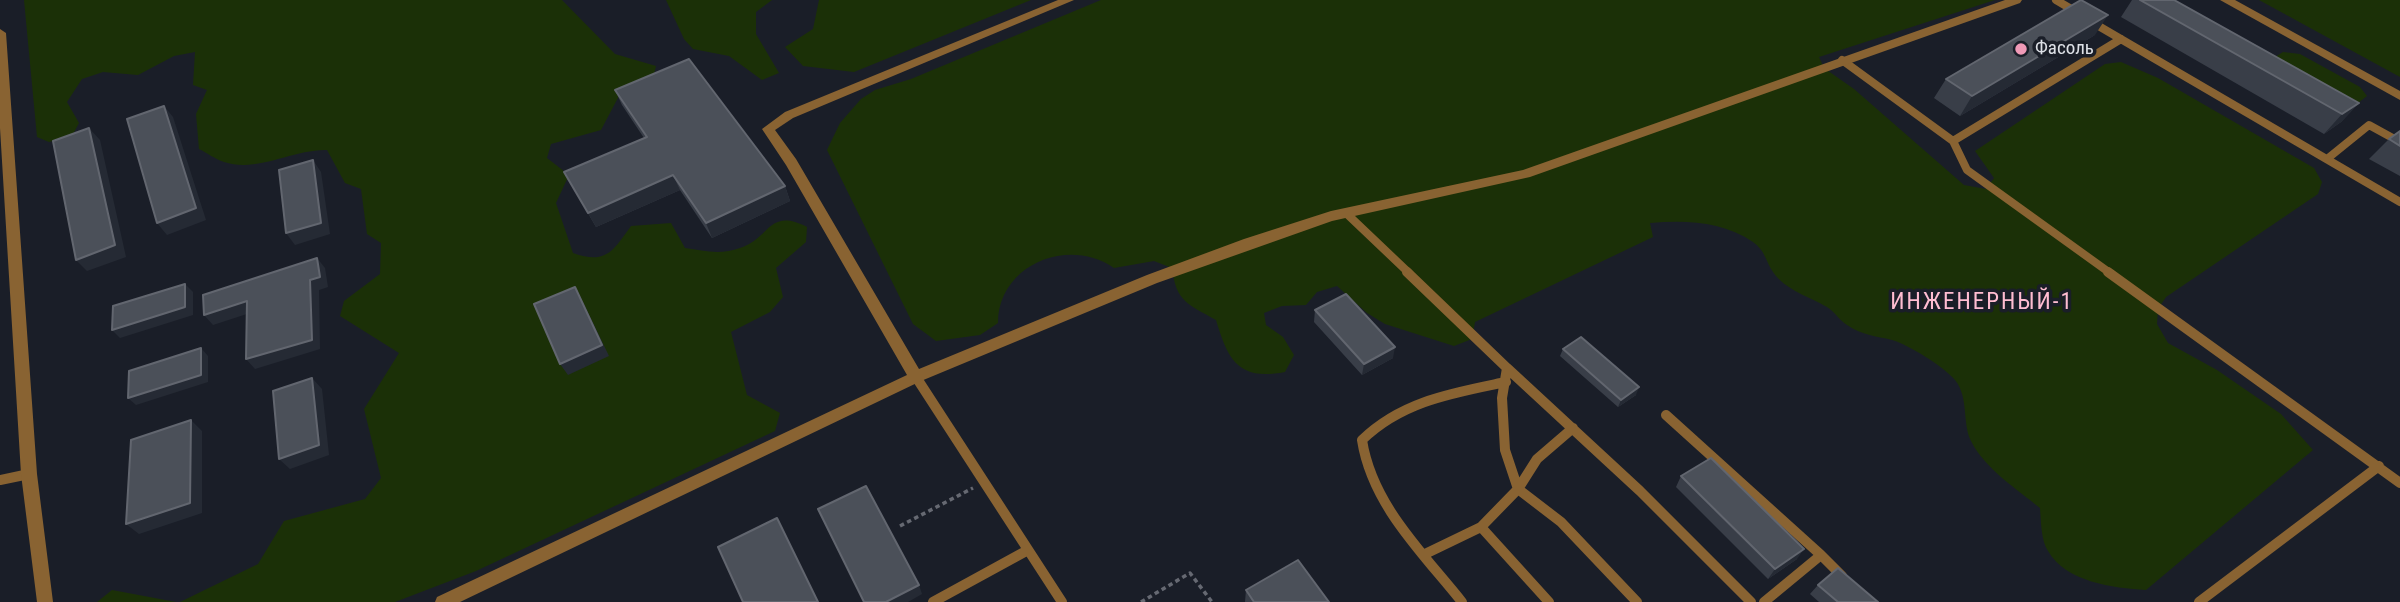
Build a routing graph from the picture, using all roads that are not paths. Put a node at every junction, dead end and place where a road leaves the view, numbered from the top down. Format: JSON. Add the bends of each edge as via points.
{"nodes":[{"id":1,"x":1068,"y":0,"type":"edge"},
{"id":2,"x":2016,"y":0,"type":"edge"},
{"id":3,"x":2056,"y":0,"type":"edge"},
{"id":4,"x":2227,"y":0,"type":"edge"},
{"id":5,"x":0,"y":33,"type":"edge"},
{"id":6,"x":2121,"y":39,"type":"junction"},
{"id":7,"x":1842,"y":60,"type":"junction"},
{"id":8,"x":2400,"y":96,"type":"edge"},
{"id":9,"x":1953,"y":141,"type":"junction"},
{"id":10,"x":2400,"y":142,"type":"edge"},
{"id":11,"x":2327,"y":159,"type":"junction"},
{"id":12,"x":2400,"y":202,"type":"edge"},
{"id":13,"x":1348,"y":214,"type":"junction"},
{"id":14,"x":1507,"y":368,"type":"junction"},
{"id":15,"x":916,"y":377,"type":"junction"},
{"id":16,"x":1506,"y":382,"type":"junction"},
{"id":17,"x":1667,"y":415,"type":"dead end"},
{"id":18,"x":1573,"y":428,"type":"junction"},
{"id":19,"x":2379,"y":466,"type":"junction"},
{"id":20,"x":29,"y":474,"type":"junction"},
{"id":21,"x":0,"y":480,"type":"edge"},
{"id":22,"x":2400,"y":483,"type":"edge"},
{"id":23,"x":1517,"y":489,"type":"junction"},
{"id":24,"x":1481,"y":527,"type":"junction"},
{"id":25,"x":1028,"y":550,"type":"junction"},
{"id":26,"x":1425,"y":554,"type":"junction"},
{"id":27,"x":1821,"y":555,"type":"junction"},
{"id":28,"x":1851,"y":583,"type":"edge"},
{"id":29,"x":45,"y":602,"type":"edge"},
{"id":30,"x":443,"y":602,"type":"edge"},
{"id":31,"x":933,"y":602,"type":"edge"},
{"id":32,"x":1062,"y":602,"type":"edge"},
{"id":33,"x":1462,"y":602,"type":"edge"},
{"id":34,"x":1549,"y":602,"type":"edge"},
{"id":35,"x":1637,"y":602,"type":"edge"},
{"id":36,"x":1751,"y":602,"type":"edge"},
{"id":37,"x":1764,"y":602,"type":"edge"},
{"id":38,"x":2199,"y":602,"type":"edge"}],
"edges":[{"from":1,"to":15,"type":"street","via":[[789,115],[768,129]]},
{"from":2,"to":7,"type":"street"},
{"from":3,"to":6,"type":"lane"},
{"from":4,"to":8,"type":"street"},
{"from":5,"to":20,"type":"street"},
{"from":6,"to":9,"type":"lane"},
{"from":6,"to":11,"type":"lane"},
{"from":7,"to":9,"type":"lane"},
{"from":7,"to":13,"type":"street","via":[[1525,174]]},
{"from":9,"to":19,"type":"lane","via":[[1967,170]]},
{"from":10,"to":11,"type":"lane","via":[[2369,125]]},
{"from":11,"to":12,"type":"lane"},
{"from":13,"to":14,"type":"lane"},
{"from":13,"to":15,"type":"street","via":[[1249,243],[1152,279]]},
{"from":14,"to":16,"type":"lane"},
{"from":14,"to":18,"type":"lane"},
{"from":15,"to":25,"type":"lane"},
{"from":15,"to":30,"type":"street"},
{"from":16,"to":23,"type":"lane","via":[[1505,450]]},
{"from":16,"to":26,"type":"lane","via":[[1422,401],[1376,424],[1362,440],[1362,459],[1376,490]]},
{"from":17,"to":27,"type":"lane"},
{"from":18,"to":23,"type":"lane","via":[[1537,459]]},
{"from":18,"to":36,"type":"lane"},
{"from":19,"to":22,"type":"lane"},
{"from":19,"to":38,"type":"lane"},
{"from":20,"to":21,"type":"lane"},
{"from":20,"to":29,"type":"street"},
{"from":23,"to":24,"type":"lane"},
{"from":23,"to":35,"type":"lane","via":[[1560,522]]},
{"from":24,"to":26,"type":"lane"},
{"from":24,"to":34,"type":"lane"},
{"from":25,"to":31,"type":"lane"},
{"from":25,"to":32,"type":"lane"},
{"from":26,"to":33,"type":"lane"},
{"from":27,"to":28,"type":"lane"},
{"from":27,"to":37,"type":"lane"}]}
